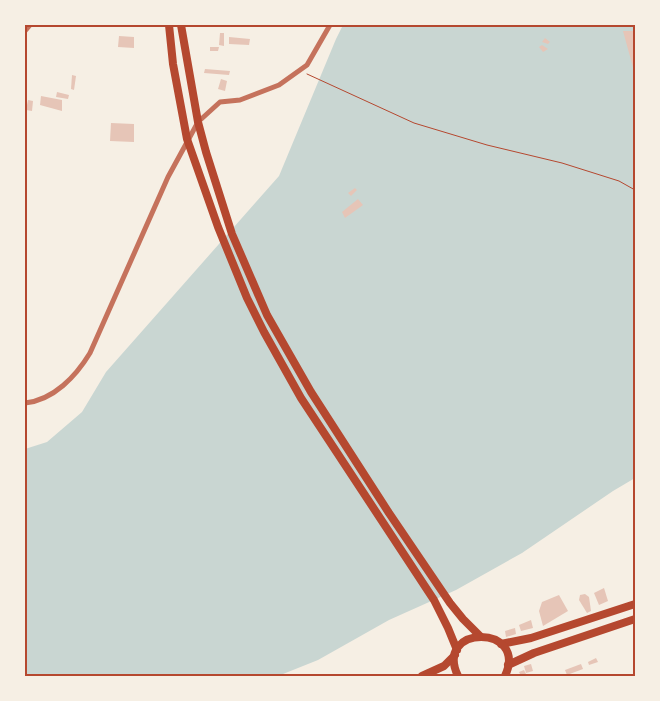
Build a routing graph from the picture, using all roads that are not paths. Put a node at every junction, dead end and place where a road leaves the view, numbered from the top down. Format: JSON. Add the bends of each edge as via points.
{"nodes":[{"id":1,"x":30,"y":25,"type":"edge"},
{"id":2,"x":169,"y":25,"type":"edge"},
{"id":3,"x":181,"y":25,"type":"edge"},
{"id":4,"x":330,"y":25,"type":"edge"},
{"id":5,"x":25,"y":31,"type":"edge"},
{"id":6,"x":198,"y":122,"type":"junction"},
{"id":7,"x":188,"y":139,"type":"junction"},
{"id":8,"x":25,"y":403,"type":"edge"},
{"id":9,"x":635,"y":604,"type":"edge"},
{"id":10,"x":635,"y":619,"type":"edge"},
{"id":11,"x":480,"y":636,"type":"junction"},
{"id":12,"x":501,"y":644,"type":"junction"},
{"id":13,"x":456,"y":652,"type":"junction"},
{"id":14,"x":508,"y":666,"type":"junction"},
{"id":15,"x":422,"y":676,"type":"edge"},
{"id":16,"x":458,"y":676,"type":"edge"},
{"id":17,"x":505,"y":676,"type":"edge"}],
"edges":[{"from":1,"to":5,"type":"street"},
{"from":2,"to":7,"type":"main road"},
{"from":3,"to":6,"type":"main road"},
{"from":4,"to":6,"type":"street","via":[[308,64],[300,70],[278,85],[240,100],[220,102]]},
{"from":6,"to":7,"type":"street"},
{"from":6,"to":11,"type":"main road","via":[[232,234],[267,315],[288,354],[444,596]]},
{"from":7,"to":8,"type":"street","via":[[90,353],[78,372],[56,390]]},
{"from":7,"to":13,"type":"main road","via":[[232,263],[264,332],[301,398],[434,600]]},
{"from":9,"to":12,"type":"main road","via":[[531,638]]},
{"from":10,"to":14,"type":"main road","via":[[534,653]]},
{"from":11,"to":12,"type":"main road","via":[[491,637]]},
{"from":11,"to":13,"type":"main road","via":[[465,641]]},
{"from":12,"to":14,"type":"main road","via":[[507,654]]},
{"from":13,"to":15,"type":"main road","via":[[444,666]]},
{"from":13,"to":16,"type":"main road","via":[[454,666]]},
{"from":14,"to":17,"type":"main road"}]}
